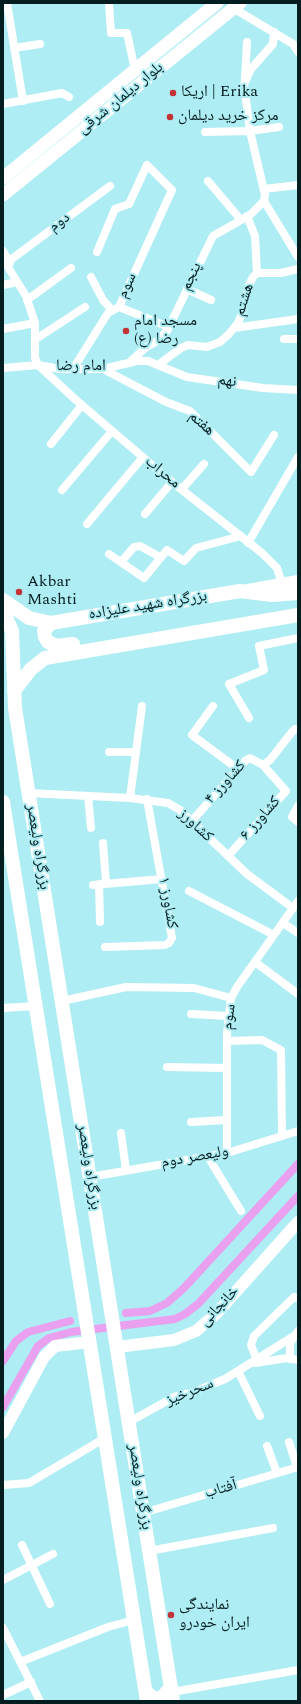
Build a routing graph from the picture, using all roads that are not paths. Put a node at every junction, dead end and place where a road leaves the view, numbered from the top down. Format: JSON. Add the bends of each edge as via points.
{"nodes":[{"id":1,"x":7,"y":3,"type":"edge"},
{"id":2,"x":109,"y":3,"type":"edge"},
{"id":3,"x":217,"y":3,"type":"edge"},
{"id":4,"x":236,"y":6,"type":"edge"},
{"id":5,"x":274,"y":32,"type":"junction"},
{"id":6,"x":247,"y":42,"type":"dead end"},
{"id":7,"x":40,"y":44,"type":"dead end"},
{"id":8,"x":14,"y":48,"type":"junction"},
{"id":9,"x":298,"y":52,"type":"edge"},
{"id":10,"x":136,"y":70,"type":"junction"},
{"id":11,"x":244,"y":84,"type":"junction"},
{"id":12,"x":68,"y":97,"type":"dead end"},
{"id":13,"x":23,"y":101,"type":"junction"},
{"id":14,"x":3,"y":104,"type":"edge"},
{"id":15,"x":279,"y":128,"type":"dead end"},
{"id":16,"x":250,"y":131,"type":"junction"},
{"id":17,"x":205,"y":132,"type":"dead end"},
{"id":18,"x":3,"y":178,"type":"edge"},
{"id":19,"x":208,"y":181,"type":"dead end"},
{"id":20,"x":298,"y":184,"type":"edge"},
{"id":21,"x":110,"y":186,"type":"dead end"},
{"id":22,"x":264,"y":189,"type":"junction"},
{"id":23,"x":3,"y":195,"type":"edge"},
{"id":24,"x":264,"y":201,"type":"junction"},
{"id":25,"x":244,"y":218,"type":"junction"},
{"id":26,"x":3,"y":251,"type":"edge"},
{"id":27,"x":97,"y":252,"type":"dead end"},
{"id":28,"x":298,"y":257,"type":"edge"},
{"id":29,"x":6,"y":260,"type":"edge"},
{"id":30,"x":71,"y":268,"type":"dead end"},
{"id":31,"x":298,"y":269,"type":"edge"},
{"id":32,"x":257,"y":273,"type":"junction"},
{"id":33,"x":91,"y":277,"type":"dead end"},
{"id":34,"x":16,"y":282,"type":"junction"},
{"id":35,"x":3,"y":285,"type":"edge"},
{"id":36,"x":187,"y":289,"type":"junction"},
{"id":37,"x":29,"y":299,"type":"junction"},
{"id":38,"x":211,"y":300,"type":"dead end"},
{"id":39,"x":84,"y":307,"type":"dead end"},
{"id":40,"x":115,"y":308,"type":"junction"},
{"id":41,"x":298,"y":319,"type":"edge"},
{"id":42,"x":35,"y":323,"type":"junction"},
{"id":43,"x":168,"y":327,"type":"junction"},
{"id":44,"x":234,"y":328,"type":"junction"},
{"id":45,"x":3,"y":329,"type":"edge"},
{"id":46,"x":39,"y":337,"type":"junction"},
{"id":47,"x":284,"y":339,"type":"dead end"},
{"id":48,"x":298,"y":339,"type":"edge"},
{"id":49,"x":129,"y":363,"type":"junction"},
{"id":50,"x":38,"y":364,"type":"junction"},
{"id":51,"x":158,"y":364,"type":"junction"},
{"id":52,"x":3,"y":368,"type":"edge"},
{"id":53,"x":74,"y":369,"type":"junction"},
{"id":54,"x":103,"y":369,"type":"junction"},
{"id":55,"x":298,"y":390,"type":"edge"},
{"id":56,"x":82,"y":405,"type":"junction"},
{"id":57,"x":112,"y":431,"type":"junction"},
{"id":58,"x":274,"y":435,"type":"dead end"},
{"id":59,"x":51,"y":444,"type":"dead end"},
{"id":60,"x":143,"y":457,"type":"junction"},
{"id":61,"x":298,"y":457,"type":"edge"},
{"id":62,"x":204,"y":464,"type":"dead end"},
{"id":63,"x":172,"y":482,"type":"junction"},
{"id":64,"x":182,"y":489,"type":"junction"},
{"id":65,"x":62,"y":490,"type":"dead end"},
{"id":66,"x":146,"y":514,"type":"dead end"},
{"id":67,"x":86,"y":524,"type":"dead end"},
{"id":68,"x":241,"y":536,"type":"junction"},
{"id":69,"x":248,"y":543,"type":"junction"},
{"id":70,"x":109,"y":554,"type":"dead end"},
{"id":71,"x":160,"y":558,"type":"junction"},
{"id":72,"x":121,"y":562,"type":"junction"},
{"id":73,"x":298,"y":581,"type":"edge"},
{"id":74,"x":282,"y":584,"type":"junction"},
{"id":75,"x":240,"y":591,"type":"junction"},
{"id":76,"x":298,"y":593,"type":"edge"},
{"id":77,"x":3,"y":600,"type":"edge"},
{"id":78,"x":3,"y":610,"type":"edge"},
{"id":79,"x":297,"y":617,"type":"edge"},
{"id":80,"x":51,"y":623,"type":"junction"},
{"id":81,"x":7,"y":632,"type":"edge"},
{"id":82,"x":298,"y":638,"type":"edge"},
{"id":83,"x":116,"y":645,"type":"junction"},
{"id":84,"x":8,"y":668,"type":"edge"},
{"id":85,"x":8,"y":694,"type":"edge"},
{"id":86,"x":142,"y":706,"type":"dead end"},
{"id":87,"x":213,"y":706,"type":"dead end"},
{"id":88,"x":249,"y":718,"type":"dead end"},
{"id":89,"x":298,"y":729,"type":"edge"},
{"id":90,"x":109,"y":752,"type":"dead end"},
{"id":91,"x":136,"y":752,"type":"junction"},
{"id":92,"x":263,"y":765,"type":"junction"},
{"id":93,"x":238,"y":769,"type":"junction"},
{"id":94,"x":28,"y":793,"type":"junction"},
{"id":95,"x":88,"y":796,"type":"junction"},
{"id":96,"x":130,"y":798,"type":"junction"},
{"id":97,"x":147,"y":800,"type":"junction"},
{"id":98,"x":3,"y":802,"type":"edge"},
{"id":99,"x":298,"y":806,"type":"edge"},
{"id":100,"x":191,"y":822,"type":"junction"},
{"id":101,"x":298,"y":822,"type":"edge"},
{"id":102,"x":91,"y":828,"type":"dead end"},
{"id":103,"x":103,"y":843,"type":"dead end"},
{"id":104,"x":228,"y":856,"type":"junction"},
{"id":105,"x":162,"y":879,"type":"junction"},
{"id":106,"x":99,"y":884,"type":"junction"},
{"id":107,"x":189,"y":891,"type":"dead end"},
{"id":108,"x":296,"y":905,"type":"edge"},
{"id":109,"x":100,"y":922,"type":"dead end"},
{"id":110,"x":283,"y":923,"type":"junction"},
{"id":111,"x":298,"y":933,"type":"edge"},
{"id":112,"x":274,"y":935,"type":"junction"},
{"id":113,"x":105,"y":947,"type":"dead end"},
{"id":114,"x":255,"y":962,"type":"junction"},
{"id":115,"x":298,"y":994,"type":"edge"},
{"id":116,"x":231,"y":998,"type":"junction"},
{"id":117,"x":62,"y":1001,"type":"junction"},
{"id":118,"x":36,"y":1006,"type":"junction"},
{"id":119,"x":3,"y":1008,"type":"edge"},
{"id":120,"x":191,"y":1014,"type":"dead end"},
{"id":121,"x":229,"y":1016,"type":"junction"},
{"id":122,"x":227,"y":1041,"type":"junction"},
{"id":123,"x":166,"y":1067,"type":"dead end"},
{"id":124,"x":227,"y":1068,"type":"junction"},
{"id":125,"x":227,"y":1120,"type":"junction"},
{"id":126,"x":191,"y":1122,"type":"dead end"},
{"id":127,"x":298,"y":1131,"type":"edge"},
{"id":128,"x":121,"y":1133,"type":"dead end"},
{"id":129,"x":282,"y":1136,"type":"junction"},
{"id":130,"x":227,"y":1153,"type":"junction"},
{"id":131,"x":208,"y":1157,"type":"junction"},
{"id":132,"x":126,"y":1170,"type":"junction"},
{"id":133,"x":90,"y":1176,"type":"junction"},
{"id":134,"x":241,"y":1211,"type":"dead end"},
{"id":135,"x":298,"y":1222,"type":"edge"},
{"id":136,"x":298,"y":1298,"type":"edge"},
{"id":137,"x":296,"y":1333,"type":"edge"},
{"id":138,"x":90,"y":1342,"type":"junction"},
{"id":139,"x":117,"y":1347,"type":"junction"},
{"id":140,"x":294,"y":1360,"type":"edge"},
{"id":141,"x":253,"y":1362,"type":"junction"},
{"id":142,"x":238,"y":1371,"type":"junction"},
{"id":143,"x":260,"y":1416,"type":"dead end"},
{"id":144,"x":129,"y":1422,"type":"junction"},
{"id":145,"x":3,"y":1433,"type":"edge"},
{"id":146,"x":105,"y":1438,"type":"junction"},
{"id":147,"x":289,"y":1442,"type":"dead end"},
{"id":148,"x":267,"y":1446,"type":"dead end"},
{"id":149,"x":298,"y":1467,"type":"edge"},
{"id":150,"x":277,"y":1473,"type":"junction"},
{"id":151,"x":3,"y":1485,"type":"edge"},
{"id":152,"x":143,"y":1512,"type":"junction"},
{"id":153,"x":273,"y":1528,"type":"dead end"},
{"id":154,"x":22,"y":1545,"type":"dead end"},
{"id":155,"x":149,"y":1550,"type":"junction"},
{"id":156,"x":53,"y":1554,"type":"dead end"},
{"id":157,"x":32,"y":1566,"type":"junction"},
{"id":158,"x":3,"y":1580,"type":"edge"},
{"id":159,"x":50,"y":1604,"type":"dead end"},
{"id":160,"x":134,"y":1620,"type":"junction"},
{"id":161,"x":3,"y":1628,"type":"edge"},
{"id":162,"x":20,"y":1662,"type":"junction"},
{"id":163,"x":298,"y":1670,"type":"edge"},
{"id":164,"x":31,"y":1682,"type":"junction"},
{"id":165,"x":172,"y":1693,"type":"edge"},
{"id":166,"x":3,"y":1695,"type":"edge"},
{"id":167,"x":147,"y":1696,"type":"edge"},
{"id":168,"x":40,"y":1701,"type":"edge"}],
"edges":[{"from":1,"to":8,"type":"street"},
{"from":2,"to":10,"type":"street","via":[[111,33],[128,33]]},
{"from":3,"to":4,"type":"main road"},
{"from":3,"to":10,"type":"main road","name":"بلوار دیلمان شرقی"},
{"from":4,"to":5,"type":"street"},
{"from":4,"to":23,"type":"main road","name":"بلوار دیلمان شرقی"},
{"from":5,"to":9,"type":"street","via":[[293,44]]},
{"from":5,"to":11,"type":"street","via":[[273,44],[251,69]]},
{"from":6,"to":11,"type":"street"},
{"from":7,"to":8,"type":"street"},
{"from":8,"to":13,"type":"street"},
{"from":10,"to":18,"type":"main road","name":"بلوار دیلمان شرقی"},
{"from":11,"to":16,"type":"street"},
{"from":12,"to":13,"type":"street","via":[[62,93]]},
{"from":13,"to":14,"type":"street"},
{"from":15,"to":16,"type":"street"},
{"from":16,"to":17,"type":"street"},
{"from":16,"to":22,"type":"street"},
{"from":19,"to":25,"type":"street"},
{"from":20,"to":22,"type":"street"},
{"from":21,"to":29,"type":"street","name":"دوم"},
{"from":22,"to":24,"type":"street"},
{"from":24,"to":25,"type":"street","name":"پنجم"},
{"from":24,"to":28,"type":"street"},
{"from":25,"to":32,"type":"street","via":[[255,236]]},
{"from":25,"to":36,"type":"street","name":"پنجم","via":[[213,236]]},
{"from":26,"to":29,"type":"street"},
{"from":27,"to":40,"type":"street","name":"سوم","via":[[115,209],[129,204],[148,165],[172,190]]},
{"from":29,"to":34,"type":"street"},
{"from":29,"to":37,"type":"street"},
{"from":30,"to":37,"type":"street"},
{"from":31,"to":32,"type":"street","name":"هشتم","via":[[281,273]]},
{"from":32,"to":44,"type":"street","name":"هشتم","via":[[248,287],[243,312]]},
{"from":33,"to":40,"type":"street","via":[[103,300]]},
{"from":34,"to":35,"type":"street"},
{"from":34,"to":37,"type":"street"},
{"from":36,"to":38,"type":"street"},
{"from":36,"to":43,"type":"street","name":"پنجم"},
{"from":37,"to":42,"type":"street"},
{"from":37,"to":46,"type":"street","via":[[39,322]]},
{"from":39,"to":46,"type":"street"},
{"from":40,"to":43,"type":"street"},
{"from":40,"to":53,"type":"street","name":"سوم"},
{"from":41,"to":44,"type":"street"},
{"from":42,"to":45,"type":"street"},
{"from":42,"to":50,"type":"street","via":[[35,358]]},
{"from":43,"to":49,"type":"street","name":"پنجم","via":[[157,341]]},
{"from":44,"to":51,"type":"street","name":"هشتم","via":[[220,342],[208,347],[188,345]]},
{"from":46,"to":50,"type":"street"},
{"from":47,"to":48,"type":"street"},
{"from":49,"to":51,"type":"street","name":"امام رضا","via":[[137,361]]},
{"from":49,"to":54,"type":"street","name":"امام رضا"},
{"from":50,"to":52,"type":"street","name":"امام رضا"},
{"from":50,"to":53,"type":"street","name":"امام رضا"},
{"from":50,"to":56,"type":"street","name":"محراب"},
{"from":51,"to":55,"type":"street","name":"نهم","via":[[187,377],[263,388]]},
{"from":53,"to":54,"type":"street","name":"امام رضا"},
{"from":54,"to":58,"type":"street","name":"هفتم","via":[[166,402],[190,411],[251,472]]},
{"from":56,"to":57,"type":"street","name":"محراب"},
{"from":56,"to":59,"type":"street"},
{"from":57,"to":60,"type":"street","name":"محراب"},
{"from":57,"to":65,"type":"street"},
{"from":60,"to":63,"type":"street","name":"محراب"},
{"from":60,"to":67,"type":"street"},
{"from":61,"to":69,"type":"street"},
{"from":62,"to":64,"type":"street"},
{"from":63,"to":64,"type":"street","name":"محراب"},
{"from":63,"to":66,"type":"street"},
{"from":64,"to":68,"type":"street","name":"محراب"},
{"from":68,"to":69,"type":"street","name":"محراب"},
{"from":68,"to":71,"type":"street","via":[[196,548],[184,561],[167,550]]},
{"from":69,"to":74,"type":"street","name":"محراب","via":[[276,568]]},
{"from":70,"to":72,"type":"street"},
{"from":71,"to":72,"type":"street","via":[[140,546],[134,547]]},
{"from":71,"to":72,"type":"street","via":[[144,578]]},
{"from":73,"to":74,"type":"main road"},
{"from":74,"to":75,"type":"main road"},
{"from":75,"to":76,"type":"highway","name":"بزرگراه شهید علیزاده","via":[[263,595]]},
{"from":75,"to":80,"type":"highway","name":"بزرگراه شهید علیزاده"},
{"from":77,"to":80,"type":"highway","name":"بزرگراه شهید علیزاده","via":[[29,618]]},
{"from":78,"to":81,"type":"highway"},
{"from":79,"to":83,"type":"highway","name":"بزرگراه شهید علیزاده"},
{"from":80,"to":83,"type":"highway","via":[[46,627],[44,635],[53,646],[102,642]]},
{"from":81,"to":84,"type":"highway","name":"بزرگراه ولیعصر"},
{"from":82,"to":88,"type":"street","via":[[258,646],[264,670],[229,684]]},
{"from":83,"to":85,"type":"highway","name":"بزرگراه شهید علیزاده","via":[[45,658]]},
{"from":84,"to":85,"type":"highway","name":"بزرگراه ولیعصر"},
{"from":85,"to":94,"type":"highway","name":"بزرگراه ولیعصر","via":[[15,708]]},
{"from":86,"to":91,"type":"street"},
{"from":87,"to":93,"type":"street","via":[[192,734]]},
{"from":89,"to":92,"type":"street","name":"کشاورز ۴","via":[[292,732]]},
{"from":90,"to":91,"type":"street"},
{"from":91,"to":96,"type":"street"},
{"from":92,"to":93,"type":"street","name":"کشاورز ۴","via":[[250,758]]},
{"from":92,"to":104,"type":"street","name":"کشاورز ۶","via":[[286,790]]},
{"from":93,"to":100,"type":"street","name":"کشاورز ۴"},
{"from":94,"to":95,"type":"street","name":"کشاورز"},
{"from":94,"to":117,"type":"highway","name":"بزرگراه ولیعصر"},
{"from":95,"to":96,"type":"street","name":"کشاورز"},
{"from":95,"to":102,"type":"street"},
{"from":96,"to":97,"type":"street","name":"کشاورز"},
{"from":97,"to":100,"type":"street","name":"کشاورز","via":[[168,803],[180,810]]},
{"from":97,"to":105,"type":"street","name":"کشاورز ۱"},
{"from":98,"to":118,"type":"highway","name":"بزرگراه ولیعصر"},
{"from":99,"to":101,"type":"street","via":[[292,817]]},
{"from":100,"to":104,"type":"street","name":"کشاورز"},
{"from":103,"to":106,"type":"street"},
{"from":104,"to":108,"type":"street","name":"کشاورز","via":[[247,874]]},
{"from":105,"to":106,"type":"street"},
{"from":105,"to":113,"type":"street","name":"کشاورز ۱","via":[[172,933],[169,943]]},
{"from":106,"to":109,"type":"street"},
{"from":107,"to":112,"type":"street"},
{"from":108,"to":110,"type":"street","name":"سوم"},
{"from":110,"to":111,"type":"street"},
{"from":110,"to":112,"type":"street","name":"سوم"},
{"from":112,"to":114,"type":"street","name":"سوم"},
{"from":114,"to":115,"type":"street"},
{"from":114,"to":116,"type":"street","name":"سوم"},
{"from":116,"to":117,"type":"street","via":[[194,988],[126,987]]},
{"from":116,"to":121,"type":"street","name":"سوم"},
{"from":117,"to":133,"type":"highway","name":"بزرگراه ولیعصر"},
{"from":118,"to":119,"type":"street"},
{"from":118,"to":138,"type":"highway","name":"بزرگراه ولیعصر"},
{"from":120,"to":121,"type":"street"},
{"from":121,"to":122,"type":"street","name":"سوم"},
{"from":122,"to":124,"type":"street","name":"سوم"},
{"from":122,"to":129,"type":"street","via":[[262,1040],[280,1050]]},
{"from":123,"to":124,"type":"street"},
{"from":124,"to":125,"type":"street","name":"سوم"},
{"from":125,"to":126,"type":"street"},
{"from":125,"to":130,"type":"street","name":"سوم"},
{"from":127,"to":129,"type":"street","name":"ولیعصر دوم"},
{"from":128,"to":132,"type":"street"},
{"from":129,"to":130,"type":"street","name":"ولیعصر دوم"},
{"from":130,"to":131,"type":"street","name":"ولیعصر دوم"},
{"from":131,"to":132,"type":"street","name":"ولیعصر دوم"},
{"from":131,"to":134,"type":"street"},
{"from":132,"to":133,"type":"street","name":"ولیعصر دوم"},
{"from":133,"to":139,"type":"highway","name":"بزرگراه ولیعصر"},
{"from":135,"to":139,"type":"main road","name":"خانجانی","via":[[216,1314],[196,1331],[174,1340]]},
{"from":136,"to":141,"type":"street","via":[[294,1297],[254,1336],[251,1345]]},
{"from":137,"to":140,"type":"street","via":[[290,1348]]},
{"from":137,"to":141,"type":"street","name":"سحرخیز"},
{"from":138,"to":145,"type":"main road","via":[[55,1346],[44,1357]]},
{"from":138,"to":146,"type":"highway","name":"بزرگراه ولیعصر"},
{"from":139,"to":144,"type":"highway","name":"بزرگراه ولیعصر"},
{"from":140,"to":141,"type":"street"},
{"from":141,"to":142,"type":"street","name":"سحرخیز"},
{"from":142,"to":143,"type":"street"},
{"from":142,"to":144,"type":"street","name":"سحرخیز","via":[[194,1392],[174,1398]]},
{"from":144,"to":152,"type":"highway","name":"بزرگراه ولیعصر"},
{"from":146,"to":151,"type":"street","via":[[28,1484]]},
{"from":146,"to":160,"type":"highway","name":"بزرگراه ولیعصر"},
{"from":147,"to":149,"type":"street"},
{"from":148,"to":150,"type":"street"},
{"from":149,"to":150,"type":"street","name":"آفتاب"},
{"from":150,"to":152,"type":"street","name":"آفتاب"},
{"from":152,"to":155,"type":"highway","name":"بزرگراه ولیعصر"},
{"from":153,"to":155,"type":"street"},
{"from":154,"to":157,"type":"street"},
{"from":155,"to":165,"type":"highway","name":"بزرگراه ولیعصر"},
{"from":156,"to":157,"type":"street"},
{"from":157,"to":158,"type":"street"},
{"from":157,"to":159,"type":"street"},
{"from":160,"to":162,"type":"street","via":[[108,1627]]},
{"from":160,"to":167,"type":"highway","name":"بزرگراه ولیعصر"},
{"from":161,"to":162,"type":"street"},
{"from":162,"to":164,"type":"street"},
{"from":163,"to":165,"type":"street"},
{"from":164,"to":166,"type":"street"},
{"from":164,"to":168,"type":"street"},
{"from":165,"to":167,"type":"highway","via":[[162,1698]]}]}
